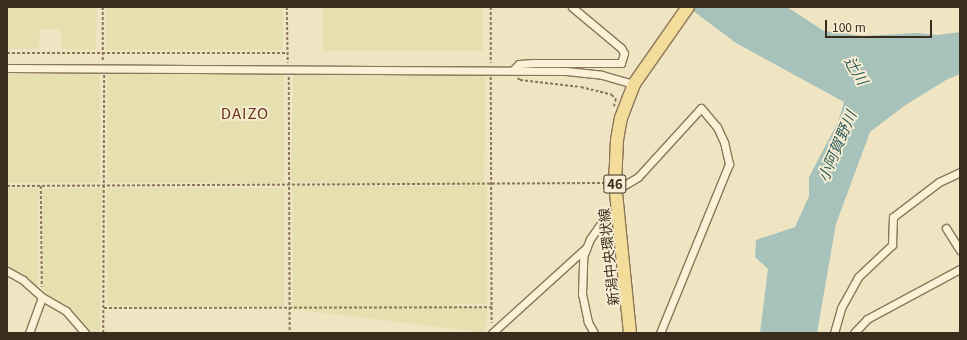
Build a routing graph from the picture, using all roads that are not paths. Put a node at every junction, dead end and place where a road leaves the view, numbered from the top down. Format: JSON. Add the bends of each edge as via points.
{"nodes":[{"id":1,"x":572,"y":7,"type":"edge"},
{"id":2,"x":688,"y":7,"type":"edge"},
{"id":3,"x":7,"y":68,"type":"edge"},
{"id":4,"x":513,"y":70,"type":"junction"},
{"id":5,"x":634,"y":84,"type":"junction"},
{"id":6,"x":960,"y":172,"type":"edge"},
{"id":7,"x":611,"y":181,"type":"junction"},
{"id":8,"x":619,"y":211,"type":"junction"},
{"id":9,"x":946,"y":228,"type":"dead end"},
{"id":10,"x":587,"y":247,"type":"junction"},
{"id":11,"x":960,"y":250,"type":"edge"},
{"id":12,"x":960,"y":269,"type":"edge"},
{"id":13,"x":7,"y":271,"type":"edge"},
{"id":14,"x":42,"y":297,"type":"junction"},
{"id":15,"x":493,"y":332,"type":"edge"},
{"id":16,"x":29,"y":333,"type":"edge"},
{"id":17,"x":85,"y":333,"type":"edge"},
{"id":18,"x":594,"y":333,"type":"edge"},
{"id":19,"x":630,"y":333,"type":"edge"},
{"id":20,"x":660,"y":333,"type":"edge"},
{"id":21,"x":834,"y":333,"type":"edge"},
{"id":22,"x":854,"y":333,"type":"edge"}],
"edges":[{"from":1,"to":4,"type":"street","via":[[621,48],[624,53],[620,62],[519,64]]},
{"from":2,"to":5,"type":"main road","name":"新潟中央環状線","number":"46"},
{"from":3,"to":4,"type":"street","via":[[104,66]]},
{"from":4,"to":5,"type":"street","via":[[566,70],[602,75]]},
{"from":5,"to":7,"type":"main road","name":"新潟中央環状線","number":"46","via":[[621,118]]},
{"from":6,"to":21,"type":"street","via":[[939,182],[893,217],[892,245],[858,277],[841,308]]},
{"from":7,"to":8,"type":"main road","name":"新潟中央環状線","number":"46"},
{"from":7,"to":20,"type":"street","via":[[623,186],[638,177],[701,108],[717,127],[724,142],[729,164]]},
{"from":8,"to":10,"type":"street","via":[[606,216]]},
{"from":8,"to":19,"type":"main road","name":"新潟中央環状線","number":"46"},
{"from":9,"to":11,"type":"street"},
{"from":10,"to":15,"type":"street"},
{"from":10,"to":18,"type":"street","via":[[582,268],[582,294],[588,322]]},
{"from":12,"to":22,"type":"street","via":[[867,319]]},
{"from":13,"to":14,"type":"street","via":[[24,280]]},
{"from":14,"to":16,"type":"street"},
{"from":14,"to":17,"type":"street","via":[[66,311]]}]}
